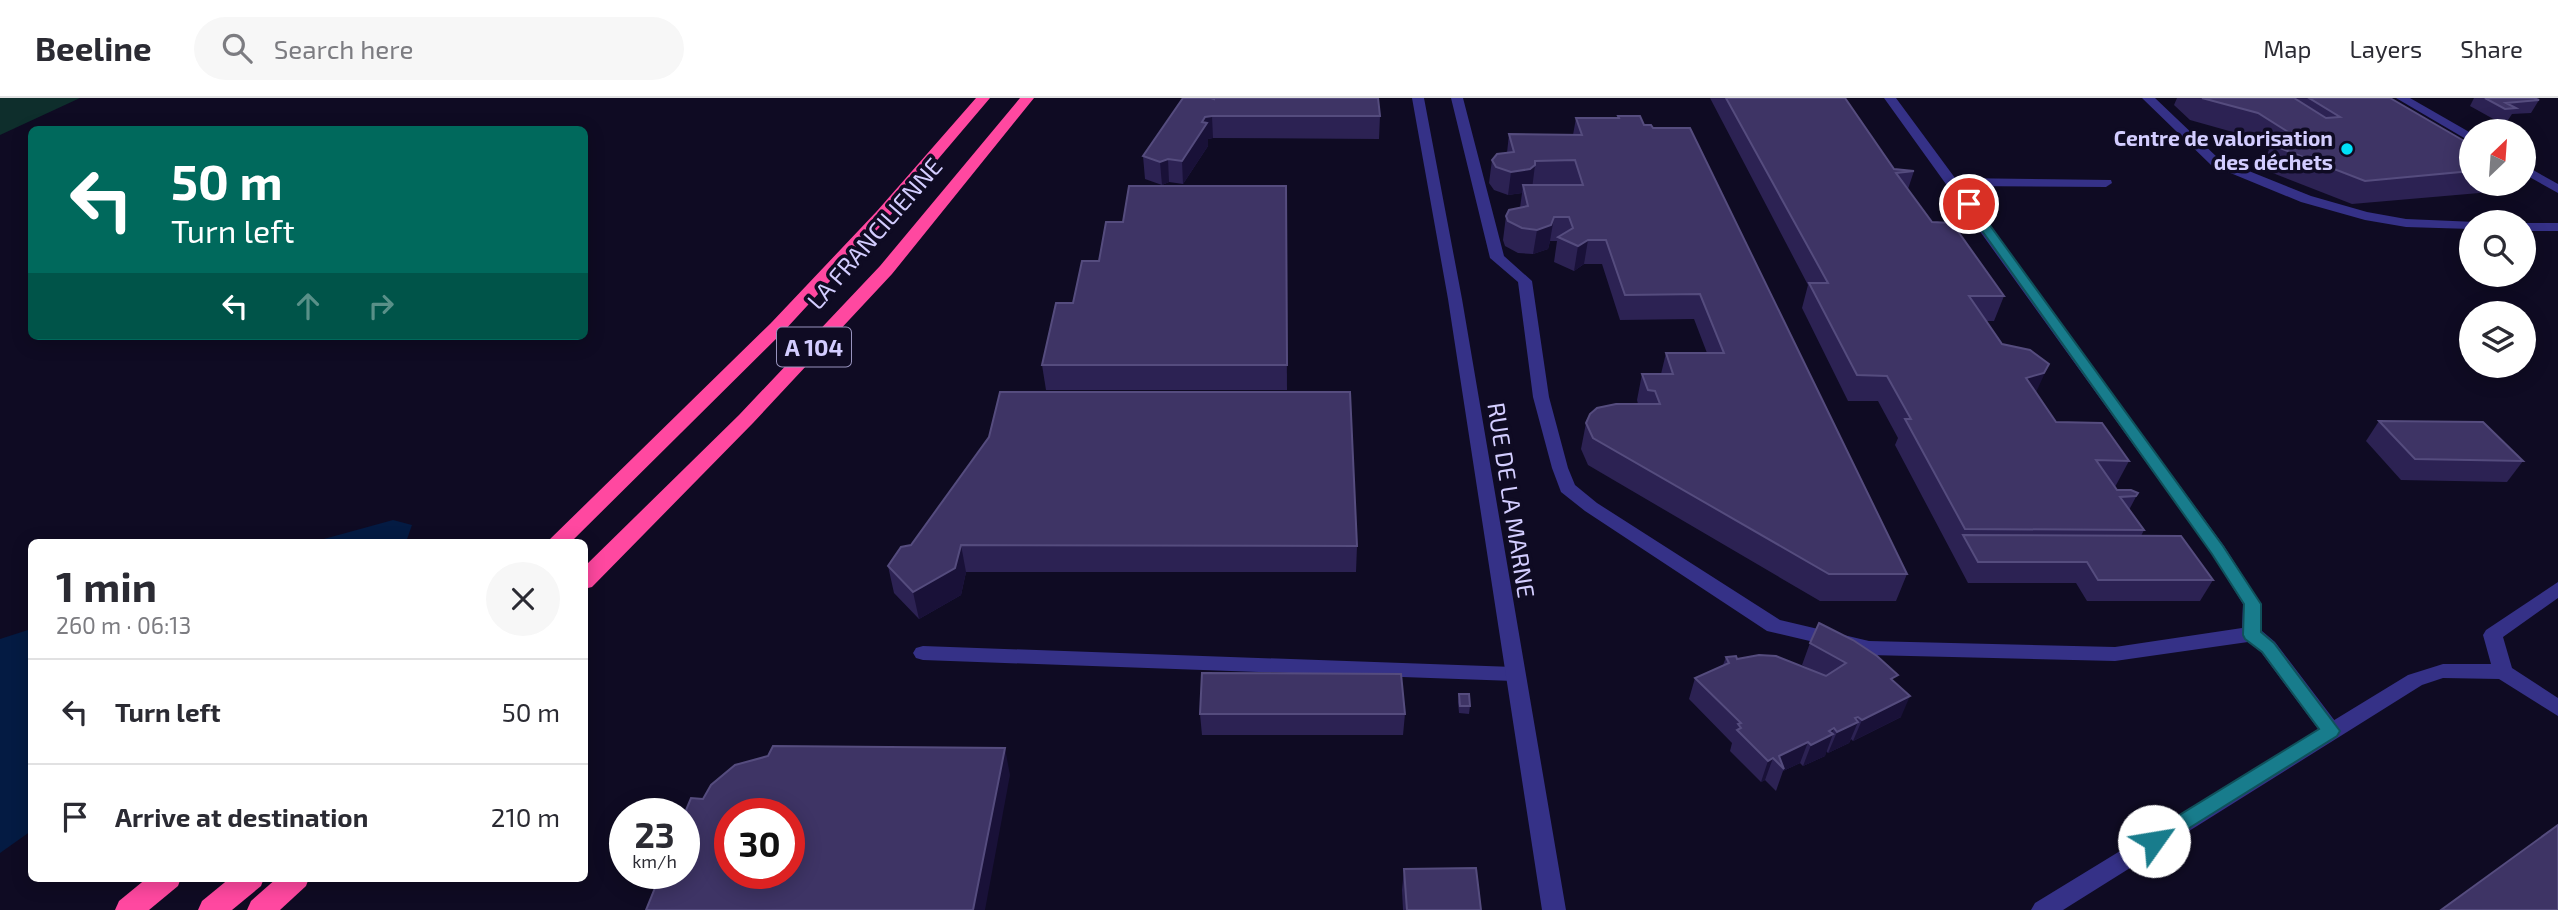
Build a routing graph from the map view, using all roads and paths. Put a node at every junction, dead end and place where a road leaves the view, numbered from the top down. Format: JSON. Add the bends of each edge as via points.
{"nodes":[{"id":1,"x":983,"y":98,"type":"edge"},
{"id":2,"x":1027,"y":98,"type":"edge"},
{"id":3,"x":1418,"y":98,"type":"edge"},
{"id":4,"x":1457,"y":98,"type":"edge"},
{"id":5,"x":1890,"y":98,"type":"edge"},
{"id":6,"x":2148,"y":98,"type":"edge"},
{"id":7,"x":2402,"y":98,"type":"edge"},
{"id":8,"x":2459,"y":131,"type":"edge"},
{"id":9,"x":2536,"y":176,"type":"edge"},
{"id":10,"x":1954,"y":183,"type":"junction"},
{"id":11,"x":2106,"y":183,"type":"dead end"},
{"id":12,"x":2558,"y":189,"type":"edge"},
{"id":13,"x":2459,"y":225,"type":"edge"},
{"id":14,"x":2536,"y":227,"type":"edge"},
{"id":15,"x":2558,"y":227,"type":"edge"},
{"id":16,"x":561,"y":539,"type":"edge"},
{"id":17,"x":588,"y":577,"type":"edge"},
{"id":18,"x":2558,"y":589,"type":"edge"},
{"id":19,"x":2252,"y":635,"type":"junction"},
{"id":20,"x":923,"y":653,"type":"dead end"},
{"id":21,"x":2503,"y":672,"type":"junction"},
{"id":22,"x":1514,"y":674,"type":"junction"},
{"id":23,"x":2558,"y":708,"type":"edge"},
{"id":24,"x":2331,"y":731,"type":"junction"},
{"id":25,"x":163,"y":882,"type":"edge"},
{"id":26,"x":246,"y":882,"type":"edge"},
{"id":27,"x":292,"y":882,"type":"edge"},
{"id":28,"x":129,"y":910,"type":"edge"},
{"id":29,"x":212,"y":910,"type":"edge"},
{"id":30,"x":261,"y":910,"type":"edge"},
{"id":31,"x":1554,"y":910,"type":"edge"},
{"id":32,"x":2043,"y":910,"type":"edge"}],
"edges":[{"from":1,"to":16,"type":"highway","name":"LA FRANCILIENNE","number":"A 104","via":[[839,262],[666,442]]},
{"from":2,"to":17,"type":"highway","name":"LA FRANCILIENNE","number":"A 104","via":[[886,270]]},
{"from":3,"to":22,"type":"street","name":"RUE DE LA MARNE"},
{"from":4,"to":19,"type":"street","via":[[1497,258],[1525,281],[1541,397],[1560,468],[1567,488],[1591,506],[1774,626],[1869,649],[2115,654]]},
{"from":5,"to":10,"type":"street"},
{"from":6,"to":13,"type":"street","via":[[2216,162],[2365,216]]},
{"from":7,"to":8,"type":"street"},
{"from":9,"to":12,"type":"street"},
{"from":10,"to":11,"type":"street"},
{"from":10,"to":19,"type":"street","via":[[2218,550],[2252,604]]},
{"from":14,"to":15,"type":"street"},
{"from":18,"to":21,"type":"street","via":[[2493,635]]},
{"from":19,"to":24,"type":"street","via":[[2268,647]]},
{"from":20,"to":22,"type":"street"},
{"from":21,"to":23,"type":"street"},
{"from":21,"to":24,"type":"street","via":[[2443,671],[2415,680]]},
{"from":22,"to":31,"type":"street","name":"RUE DE LA MARNE"},
{"from":24,"to":32,"type":"street"},
{"from":25,"to":28,"type":"highway"},
{"from":26,"to":29,"type":"highway"},
{"from":27,"to":30,"type":"highway"}]}
